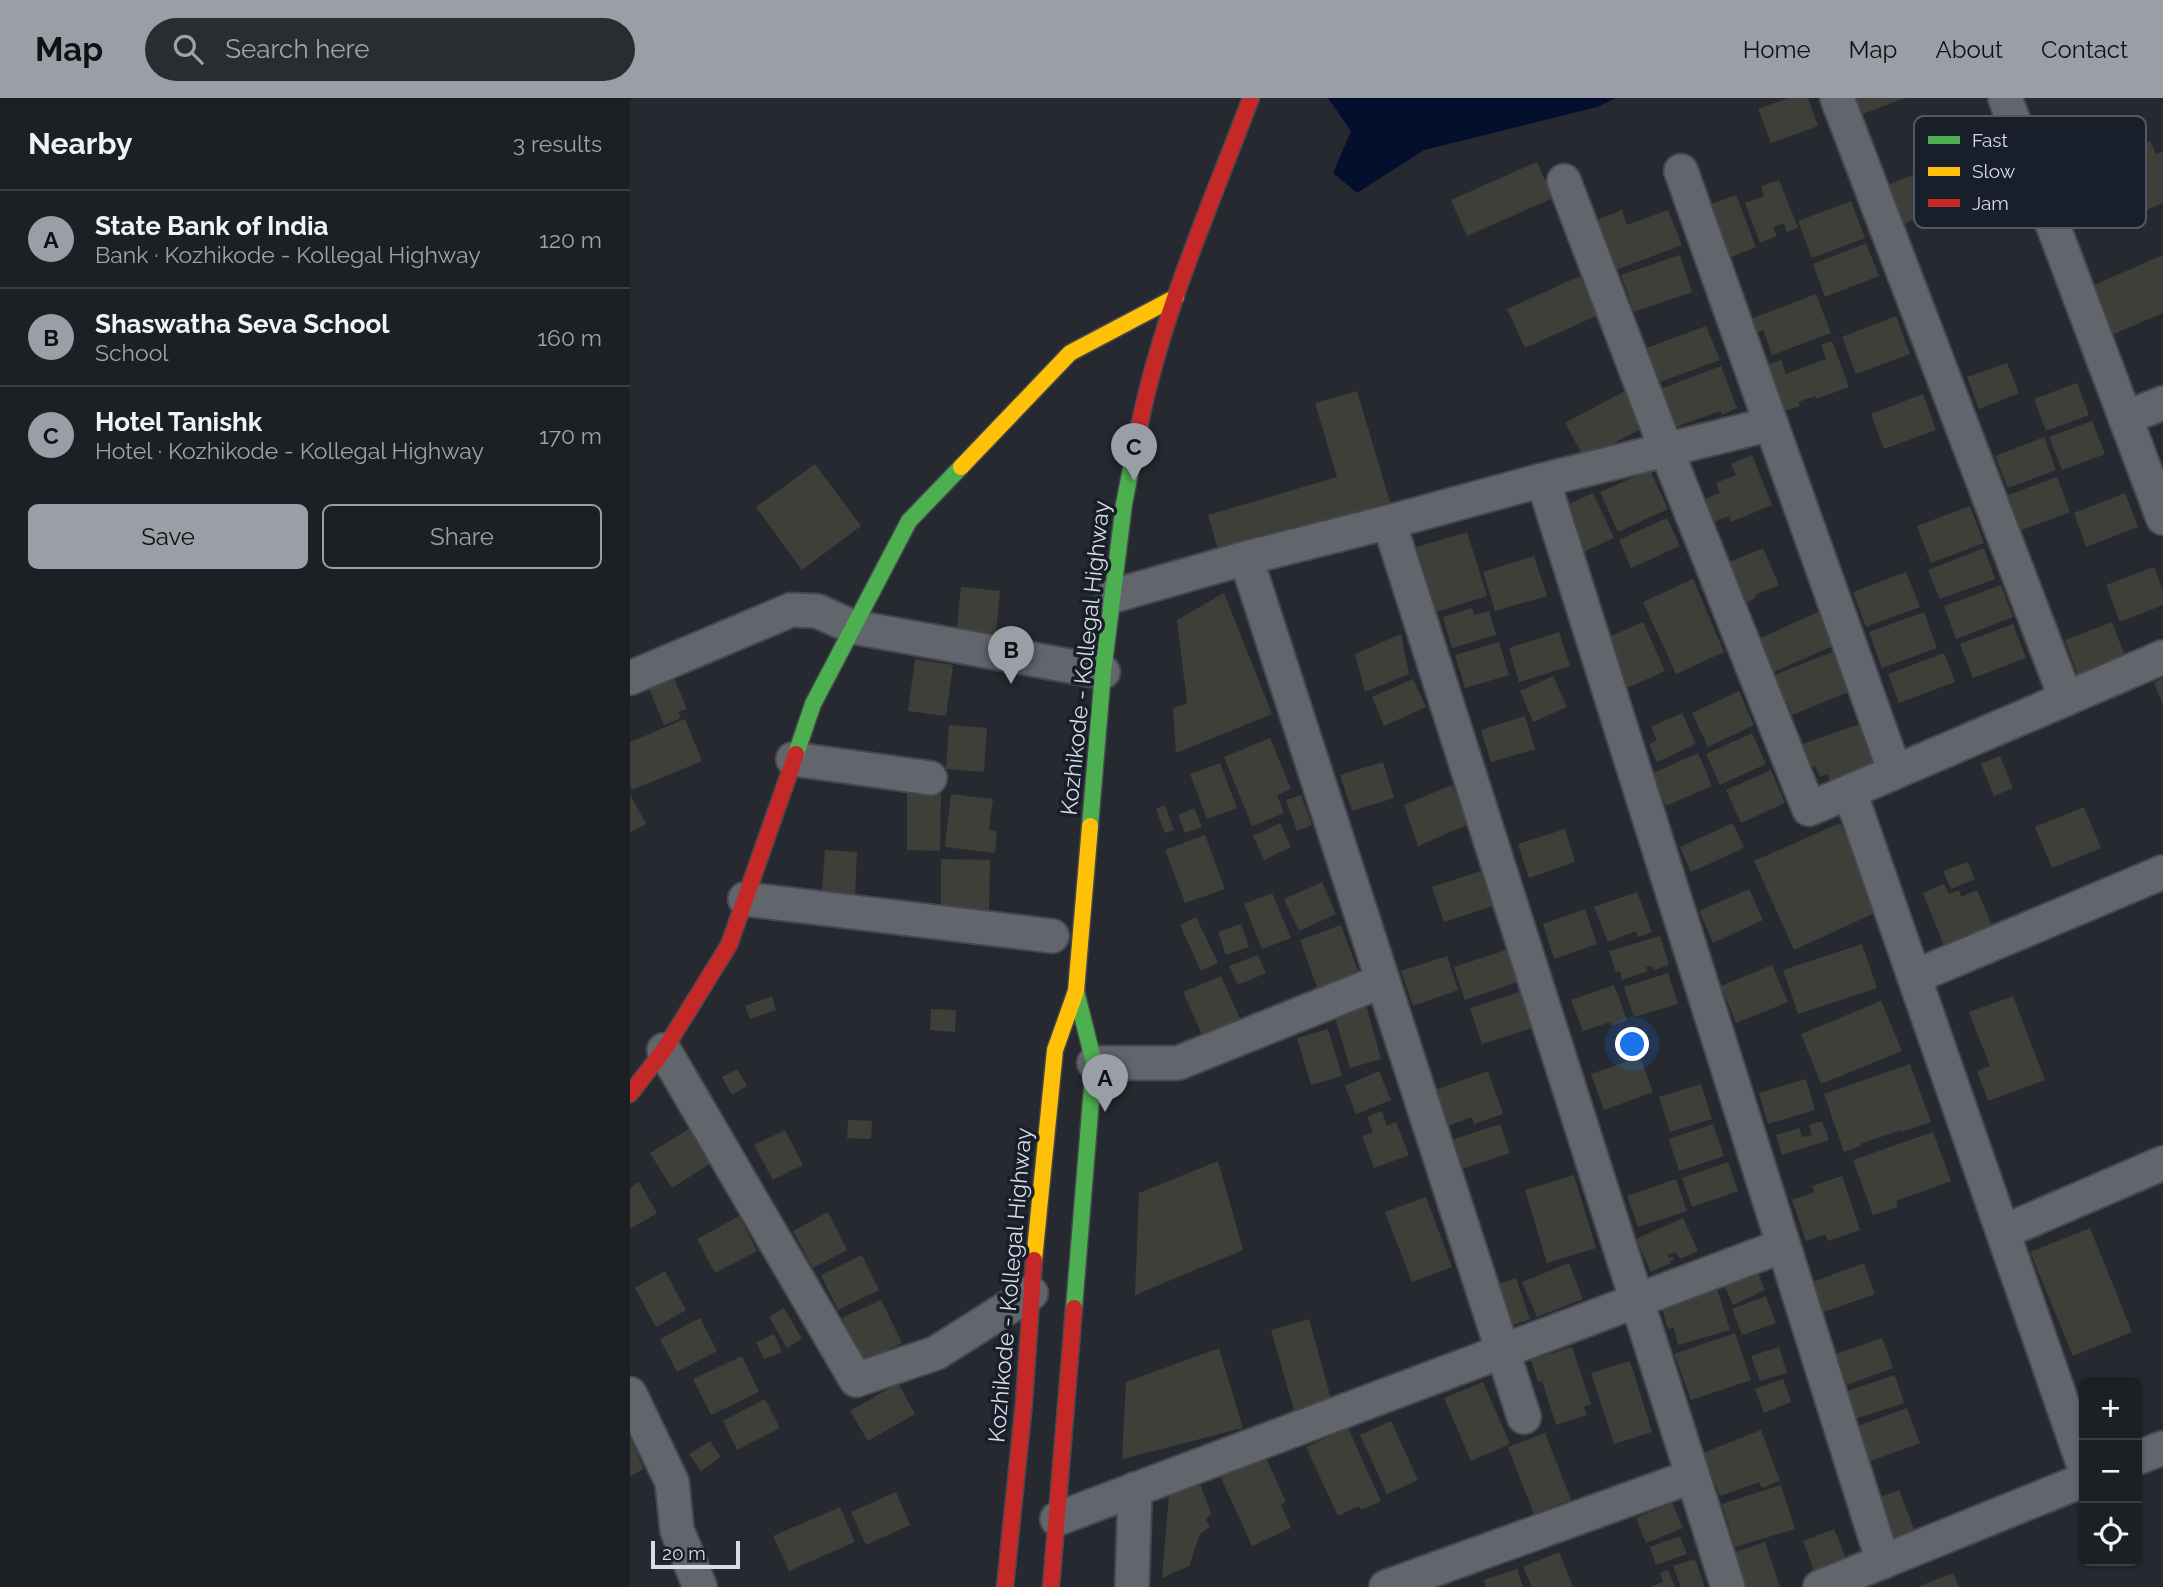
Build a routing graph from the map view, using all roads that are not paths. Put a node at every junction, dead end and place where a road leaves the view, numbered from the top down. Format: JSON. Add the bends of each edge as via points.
{"nodes":[{"id":1,"x":1251,"y":98,"type":"edge"},
{"id":2,"x":1837,"y":98,"type":"edge"},
{"id":3,"x":2005,"y":98,"type":"edge"},
{"id":4,"x":2012,"y":116,"type":"edge"},
{"id":5,"x":1681,"y":172,"type":"dead end"},
{"id":6,"x":1564,"y":181,"type":"dead end"},
{"id":7,"x":2054,"y":228,"type":"edge"},
{"id":8,"x":1176,"y":297,"type":"junction"},
{"id":9,"x":2163,"y":403,"type":"edge"},
{"id":10,"x":2126,"y":418,"type":"junction"},
{"id":11,"x":1771,"y":424,"type":"junction"},
{"id":12,"x":1666,"y":449,"type":"junction"},
{"id":13,"x":1543,"y":480,"type":"junction"},
{"id":14,"x":2163,"y":518,"type":"edge"},
{"id":15,"x":1389,"y":523,"type":"junction"},
{"id":16,"x":1246,"y":558,"type":"junction"},
{"id":17,"x":1113,"y":596,"type":"junction"},
{"id":18,"x":853,"y":627,"type":"junction"},
{"id":19,"x":2163,"y":657,"type":"edge"},
{"id":20,"x":1103,"y":672,"type":"junction"},
{"id":21,"x":630,"y":678,"type":"edge"},
{"id":22,"x":2066,"y":699,"type":"junction"},
{"id":23,"x":793,"y":759,"type":"junction"},
{"id":24,"x":1895,"y":772,"type":"junction"},
{"id":25,"x":930,"y":778,"type":"dead end"},
{"id":26,"x":1850,"y":792,"type":"junction"},
{"id":27,"x":2163,"y":872,"type":"edge"},
{"id":28,"x":745,"y":899,"type":"junction"},
{"id":29,"x":1052,"y":936,"type":"dead end"},
{"id":30,"x":1914,"y":977,"type":"junction"},
{"id":31,"x":1382,"y":981,"type":"junction"},
{"id":32,"x":1076,"y":991,"type":"junction"},
{"id":33,"x":664,"y":1050,"type":"junction"},
{"id":34,"x":1094,"y":1063,"type":"junction"},
{"id":35,"x":630,"y":1094,"type":"edge"},
{"id":36,"x":2163,"y":1163,"type":"edge"},
{"id":37,"x":2003,"y":1232,"type":"junction"},
{"id":38,"x":1782,"y":1246,"type":"junction"},
{"id":39,"x":1031,"y":1293,"type":"junction"},
{"id":40,"x":1636,"y":1300,"type":"junction"},
{"id":41,"x":1503,"y":1351,"type":"junction"},
{"id":42,"x":630,"y":1394,"type":"edge"},
{"id":43,"x":1524,"y":1417,"type":"dead end"},
{"id":44,"x":2163,"y":1448,"type":"edge"},
{"id":45,"x":2079,"y":1452,"type":"edge"},
{"id":46,"x":2142,"y":1456,"type":"edge"},
{"id":47,"x":1693,"y":1476,"type":"junction"},
{"id":48,"x":2079,"y":1481,"type":"edge"},
{"id":49,"x":1135,"y":1489,"type":"junction"},
{"id":50,"x":1057,"y":1519,"type":"junction"},
{"id":51,"x":1882,"y":1562,"type":"junction"},
{"id":52,"x":1827,"y":1586,"type":"edge"},
{"id":53,"x":700,"y":1587,"type":"edge"},
{"id":54,"x":1005,"y":1587,"type":"edge"},
{"id":55,"x":1051,"y":1587,"type":"edge"},
{"id":56,"x":1132,"y":1587,"type":"edge"},
{"id":57,"x":1386,"y":1587,"type":"edge"},
{"id":58,"x":1728,"y":1587,"type":"edge"}],
"edges":[{"from":1,"to":8,"type":"main road","name":"Kozhikode - Kollegal Highway"},
{"from":2,"to":22,"type":"street"},
{"from":3,"to":4,"type":"street"},
{"from":5,"to":11,"type":"street"},
{"from":6,"to":12,"type":"street"},
{"from":7,"to":10,"type":"street"},
{"from":8,"to":17,"type":"main road","name":"Kozhikode - Kollegal Highway","via":[[1145,400],[1124,504]]},
{"from":8,"to":18,"type":"main road","via":[[1070,353],[909,521]]},
{"from":9,"to":10,"type":"street"},
{"from":10,"to":14,"type":"street"},
{"from":11,"to":12,"type":"street"},
{"from":11,"to":24,"type":"street"},
{"from":12,"to":13,"type":"street"},
{"from":12,"to":26,"type":"street","via":[[1809,809]]},
{"from":13,"to":15,"type":"street"},
{"from":13,"to":38,"type":"street"},
{"from":15,"to":16,"type":"street"},
{"from":15,"to":40,"type":"street"},
{"from":16,"to":17,"type":"street"},
{"from":16,"to":31,"type":"street"},
{"from":17,"to":20,"type":"main road","name":"Kozhikode - Kollegal Highway"},
{"from":18,"to":20,"type":"street"},
{"from":18,"to":21,"type":"street","via":[[817,611],[791,610]]},
{"from":18,"to":23,"type":"main road","via":[[813,704]]},
{"from":19,"to":22,"type":"street"},
{"from":20,"to":32,"type":"main road","name":"Kozhikode - Kollegal Highway"},
{"from":22,"to":24,"type":"street"},
{"from":23,"to":25,"type":"street"},
{"from":23,"to":28,"type":"main road"},
{"from":24,"to":26,"type":"street"},
{"from":26,"to":30,"type":"street"},
{"from":27,"to":30,"type":"street"},
{"from":28,"to":29,"type":"street"},
{"from":28,"to":33,"type":"main road","via":[[729,944]]},
{"from":30,"to":37,"type":"street"},
{"from":31,"to":34,"type":"street","via":[[1178,1063]]},
{"from":31,"to":41,"type":"street"},
{"from":32,"to":34,"type":"main road","name":"Kozhikode - Kollegal Highway"},
{"from":32,"to":39,"type":"main road","name":"Kozhikode - Kollegal Highway","via":[[1055,1050]]},
{"from":33,"to":35,"type":"main road"},
{"from":33,"to":39,"type":"street","via":[[856,1380],[936,1353]]},
{"from":34,"to":50,"type":"main road","name":"Kozhikode - Kollegal Highway"},
{"from":36,"to":37,"type":"street"},
{"from":37,"to":45,"type":"street"},
{"from":38,"to":40,"type":"street"},
{"from":38,"to":51,"type":"street"},
{"from":39,"to":54,"type":"main road","name":"Kozhikode - Kollegal Highway"},
{"from":40,"to":41,"type":"street"},
{"from":40,"to":47,"type":"street"},
{"from":41,"to":43,"type":"street"},
{"from":41,"to":49,"type":"street"},
{"from":42,"to":53,"type":"street","via":[[672,1482],[677,1530]]},
{"from":44,"to":46,"type":"street"},
{"from":47,"to":57,"type":"street"},
{"from":47,"to":58,"type":"street"},
{"from":48,"to":51,"type":"street"},
{"from":49,"to":50,"type":"street"},
{"from":49,"to":56,"type":"street"},
{"from":50,"to":55,"type":"main road","name":"Kozhikode - Kollegal Highway"},
{"from":51,"to":52,"type":"street"}]}
